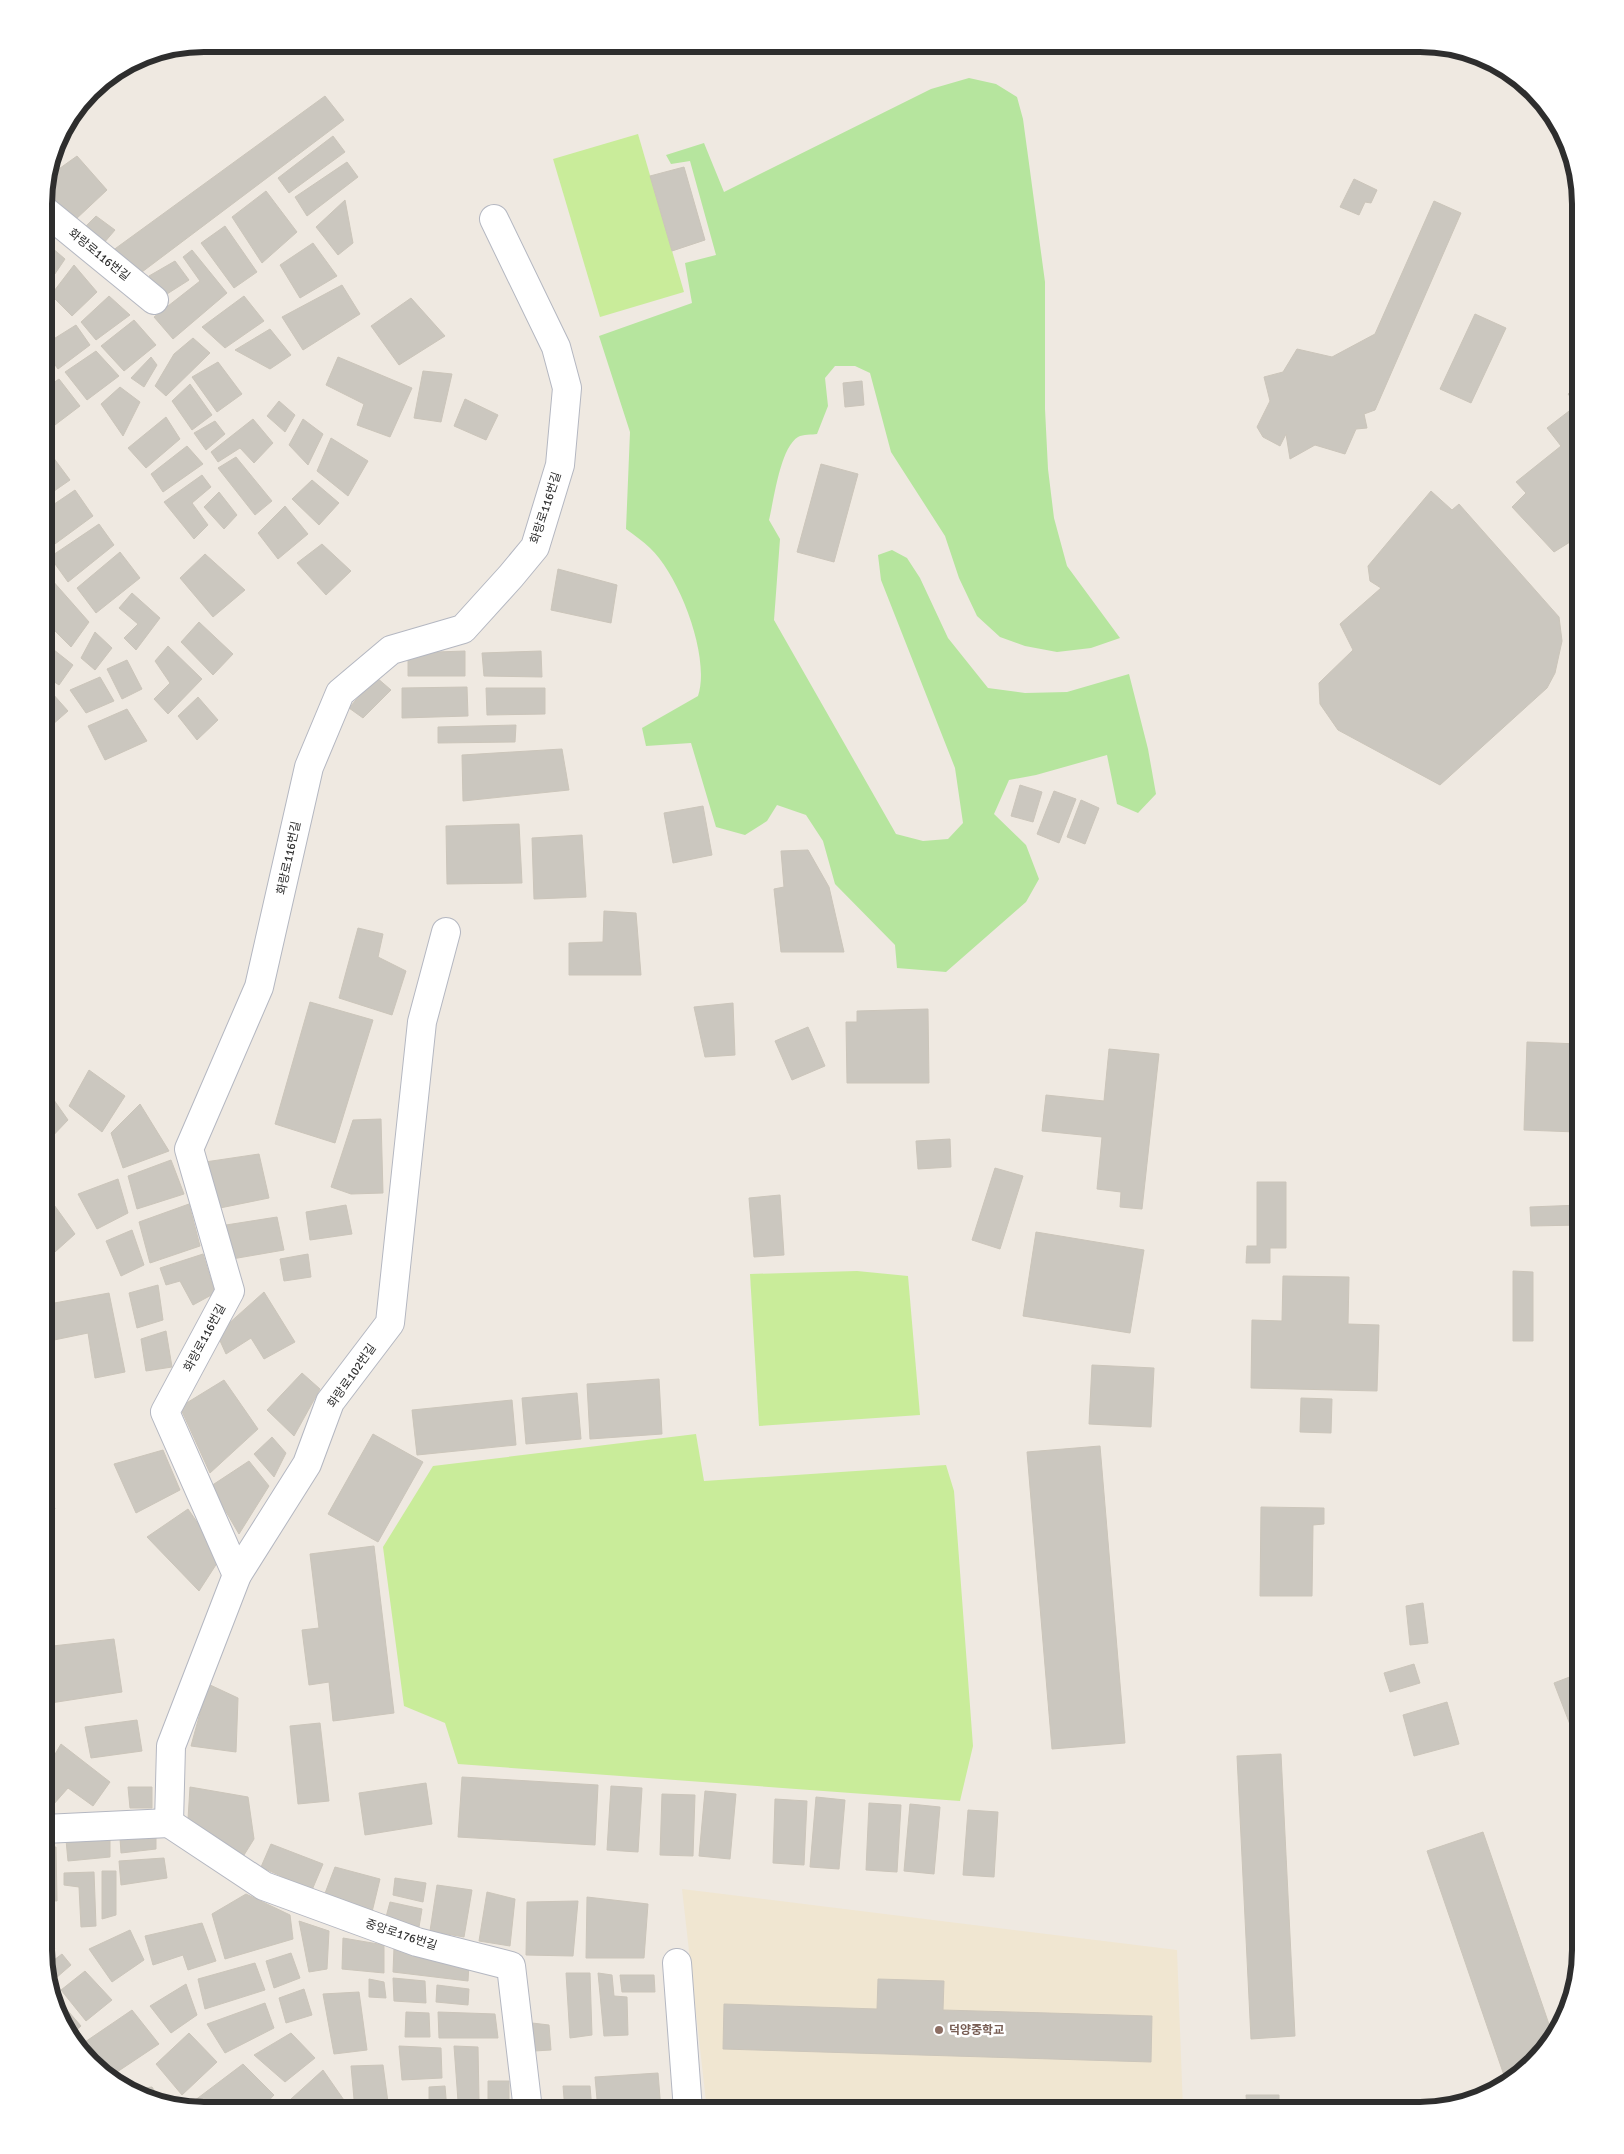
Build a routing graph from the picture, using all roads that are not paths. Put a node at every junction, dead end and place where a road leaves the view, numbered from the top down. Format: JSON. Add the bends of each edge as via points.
{"nodes":[{"id":1,"x":53,"y":217,"type":"edge"},
{"id":2,"x":494,"y":219,"type":"dead end"},
{"id":3,"x":154,"y":300,"type":"dead end"},
{"id":4,"x":446,"y":932,"type":"dead end"},
{"id":5,"x":237,"y":1575,"type":"junction"},
{"id":6,"x":169,"y":1823,"type":"junction"},
{"id":7,"x":52,"y":1829,"type":"edge"},
{"id":8,"x":677,"y":1963,"type":"dead end"},
{"id":9,"x":527,"y":2102,"type":"edge"},
{"id":10,"x":687,"y":2102,"type":"edge"}],
"edges":[{"from":1,"to":3,"type":"street","name":"화랑로116번길"},
{"from":2,"to":5,"type":"street","name":"화랑로116번길","via":[[556,347],[567,388],[560,465],[535,547],[463,629],[391,650],[340,693],[309,767],[260,987],[189,1149],[230,1291],[165,1412]]},
{"from":4,"to":5,"type":"street","name":"화랑로102번길","via":[[422,1022],[390,1323],[330,1402],[307,1464]]},
{"from":5,"to":6,"type":"street","name":"화랑로102번길","via":[[171,1746]]},
{"from":6,"to":7,"type":"street"},
{"from":6,"to":9,"type":"street","name":"중앙로176번길","via":[[264,1886],[418,1942],[511,1966]]},
{"from":8,"to":10,"type":"street"}]}
